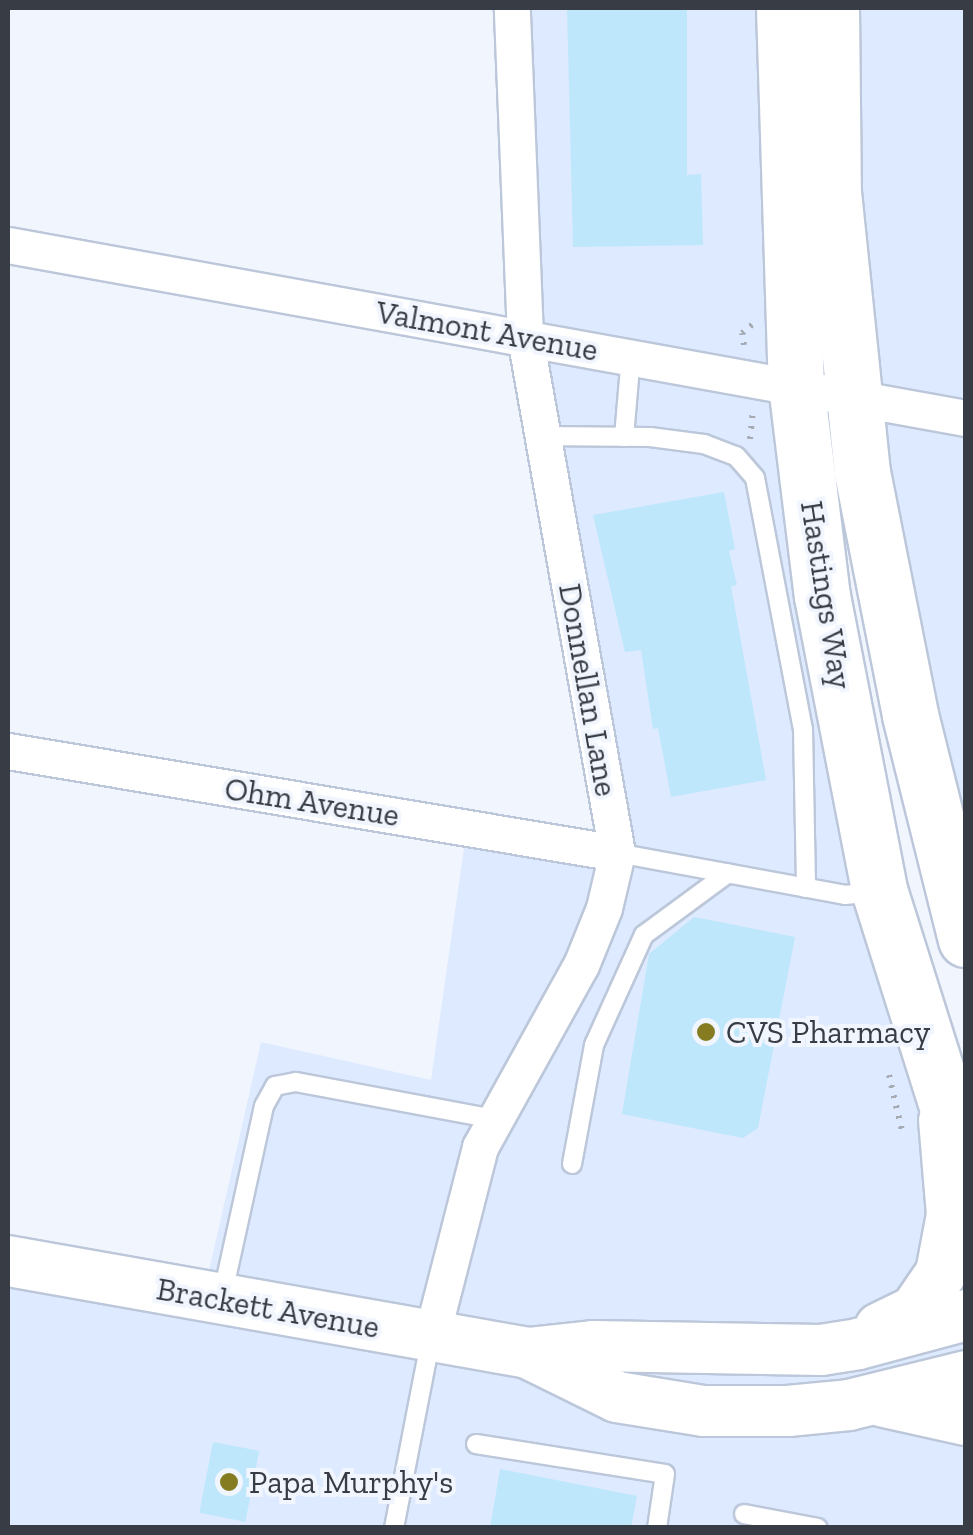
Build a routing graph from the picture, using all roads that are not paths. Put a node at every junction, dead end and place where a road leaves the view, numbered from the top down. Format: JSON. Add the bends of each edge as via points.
{"nodes":[{"id":1,"x":512,"y":8,"type":"edge"},
{"id":2,"x":784,"y":8,"type":"edge"},
{"id":3,"x":830,"y":8,"type":"edge"},
{"id":4,"x":8,"y":245,"type":"edge"},
{"id":5,"x":525,"y":337,"type":"junction"},
{"id":6,"x":632,"y":356,"type":"junction"},
{"id":7,"x":796,"y":385,"type":"junction"},
{"id":8,"x":852,"y":396,"type":"junction"},
{"id":9,"x":966,"y":418,"type":"edge"},
{"id":10,"x":542,"y":436,"type":"junction"},
{"id":11,"x":624,"y":437,"type":"junction"},
{"id":12,"x":8,"y":751,"type":"edge"},
{"id":13,"x":617,"y":853,"type":"junction"},
{"id":14,"x":728,"y":873,"type":"junction"},
{"id":15,"x":806,"y":888,"type":"junction"},
{"id":16,"x":879,"y":890,"type":"junction"},
{"id":17,"x":966,"y":939,"type":"edge"},
{"id":18,"x":939,"y":1080,"type":"junction"},
{"id":19,"x":493,"y":1119,"type":"junction"},
{"id":20,"x":572,"y":1164,"type":"dead end"},
{"id":21,"x":966,"y":1166,"type":"edge"},
{"id":22,"x":8,"y":1261,"type":"edge"},
{"id":23,"x":222,"y":1300,"type":"junction"},
{"id":24,"x":966,"y":1315,"type":"edge"},
{"id":25,"x":431,"y":1338,"type":"junction"},
{"id":26,"x":791,"y":1352,"type":"junction"},
{"id":27,"x":528,"y":1354,"type":"junction"},
{"id":28,"x":966,"y":1376,"type":"edge"},
{"id":29,"x":884,"y":1399,"type":"junction"},
{"id":30,"x":966,"y":1417,"type":"edge"},
{"id":31,"x":476,"y":1444,"type":"dead end"},
{"id":32,"x":744,"y":1514,"type":"dead end"},
{"id":33,"x":394,"y":1528,"type":"edge"},
{"id":34,"x":657,"y":1528,"type":"edge"},
{"id":35,"x":818,"y":1528,"type":"edge"}],
"edges":[{"from":1,"to":5,"type":"street","name":"Donnellan Lane"},
{"from":2,"to":7,"type":"main road","name":"Hastings Way"},
{"from":3,"to":8,"type":"main road","name":"Hastings Way","via":[[833,192]]},
{"from":4,"to":5,"type":"street","name":"Valmont Avenue"},
{"from":5,"to":6,"type":"street","name":"Valmont Avenue"},
{"from":5,"to":10,"type":"street","name":"Donnellan Lane"},
{"from":6,"to":7,"type":"street","name":"Valmont Avenue"},
{"from":6,"to":11,"type":"lane"},
{"from":7,"to":8,"type":"street","name":"Valmont Avenue"},
{"from":7,"to":16,"type":"main road","name":"Hastings Way","via":[[822,596]]},
{"from":8,"to":9,"type":"street","name":"Valmont Avenue"},
{"from":8,"to":17,"type":"main road","name":"Hastings Way","via":[[879,570]]},
{"from":10,"to":11,"type":"lane"},
{"from":10,"to":13,"type":"street","name":"Donnellan Lane"},
{"from":11,"to":15,"type":"lane","via":[[719,448],[755,478],[803,729]]},
{"from":12,"to":13,"type":"street","name":"Ohm Avenue"},
{"from":13,"to":14,"type":"lane"},
{"from":13,"to":19,"type":"street","name":"Donnellan Lane","via":[[581,966]]},
{"from":14,"to":15,"type":"lane"},
{"from":14,"to":20,"type":"lane","via":[[644,935],[594,1045]]},
{"from":15,"to":16,"type":"lane","via":[[845,895]]},
{"from":16,"to":18,"type":"main road","name":"Hastings Way"},
{"from":18,"to":21,"type":"main road","name":"Hastings Way"},
{"from":18,"to":26,"type":"main road","via":[[952,1215],[930,1295],[894,1323]]},
{"from":19,"to":23,"type":"lane","via":[[296,1082],[275,1086],[264,1106]]},
{"from":19,"to":25,"type":"street","name":"Donnellan Lane","via":[[464,1198]]},
{"from":22,"to":23,"type":"main road","name":"Brackett Avenue"},
{"from":23,"to":25,"type":"main road","name":"Brackett Avenue"},
{"from":24,"to":26,"type":"main road","name":"Brackett Avenue","via":[[858,1344]]},
{"from":25,"to":27,"type":"main road","name":"Brackett Avenue"},
{"from":25,"to":33,"type":"lane"},
{"from":26,"to":27,"type":"main road","name":"Brackett Avenue","via":[[632,1346]]},
{"from":27,"to":29,"type":"main road","name":"Brackett Avenue","via":[[616,1397],[663,1406],[767,1412]]},
{"from":28,"to":29,"type":"main road","name":"Brackett Avenue"},
{"from":29,"to":30,"type":"main road"},
{"from":31,"to":34,"type":"lane","via":[[665,1474]]},
{"from":32,"to":35,"type":"lane"}]}
